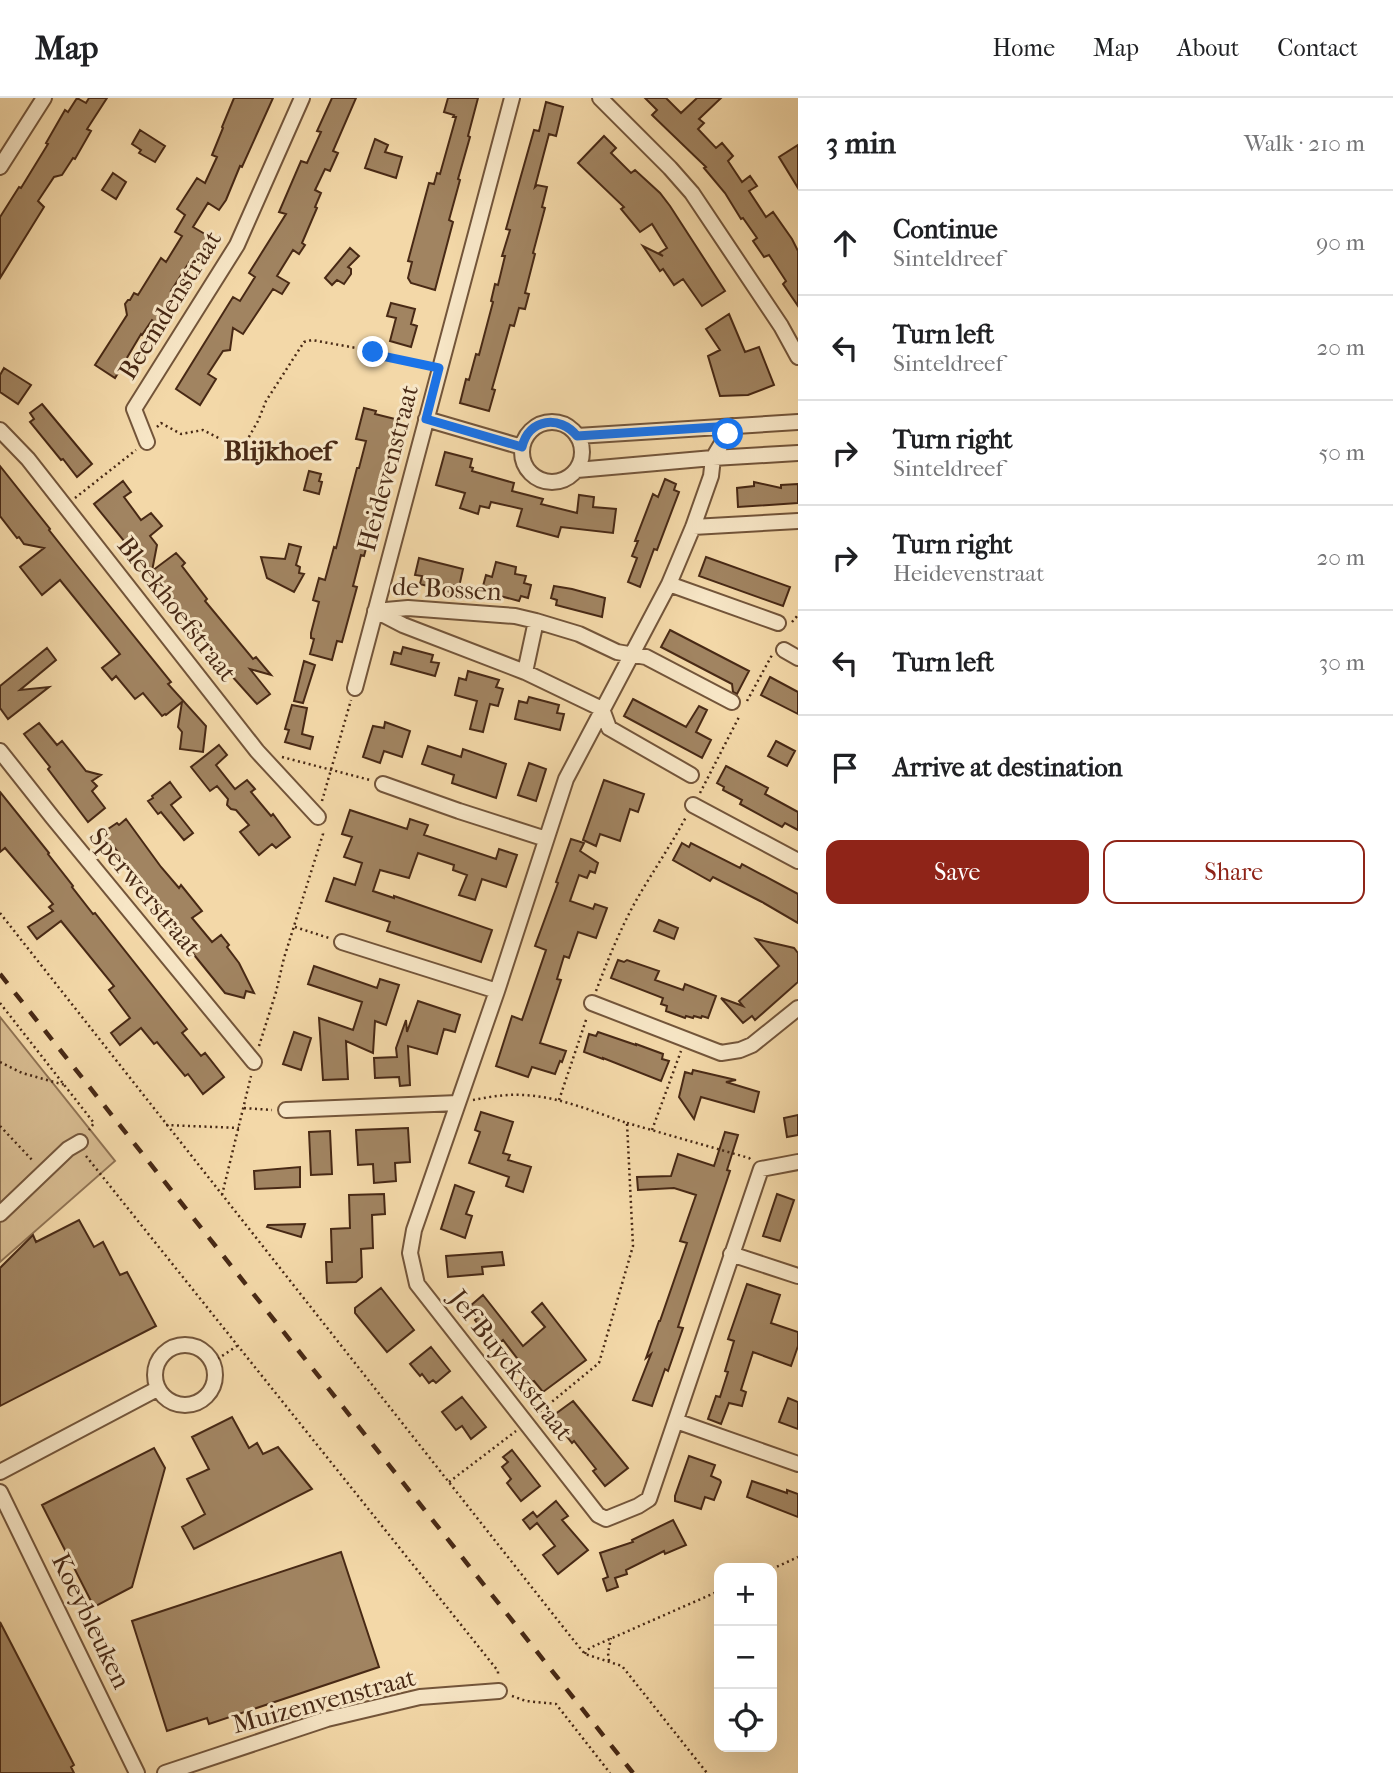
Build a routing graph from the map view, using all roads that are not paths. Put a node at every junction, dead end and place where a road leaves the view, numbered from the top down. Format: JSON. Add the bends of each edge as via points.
{"nodes":[{"id":1,"x":44,"y":98,"type":"edge"},
{"id":2,"x":302,"y":98,"type":"edge"},
{"id":3,"x":512,"y":98,"type":"edge"},
{"id":4,"x":600,"y":98,"type":"edge"},
{"id":5,"x":0,"y":167,"type":"edge"},
{"id":6,"x":798,"y":358,"type":"edge"},
{"id":7,"x":426,"y":419,"type":"junction"},
{"id":8,"x":798,"y":422,"type":"edge"},
{"id":9,"x":732,"y":426,"type":"junction"},
{"id":10,"x":0,"y":430,"type":"edge"},
{"id":11,"x":577,"y":436,"type":"junction"},
{"id":12,"x":146,"y":442,"type":"road end"},
{"id":13,"x":522,"y":447,"type":"junction"},
{"id":14,"x":798,"y":453,"type":"edge"},
{"id":15,"x":713,"y":458,"type":"junction"},
{"id":16,"x":576,"y":470,"type":"junction"},
{"id":17,"x":798,"y":521,"type":"edge"},
{"id":18,"x":693,"y":527,"type":"junction"},
{"id":19,"x":669,"y":584,"type":"junction"},
{"id":20,"x":375,"y":611,"type":"junction"},
{"id":21,"x":536,"y":621,"type":"junction"},
{"id":22,"x":778,"y":623,"type":"dead end"},
{"id":23,"x":780,"y":650,"type":"road end"},
{"id":24,"x":632,"y":656,"type":"junction"},
{"id":25,"x":798,"y":658,"type":"edge"},
{"id":26,"x":525,"y":672,"type":"junction"},
{"id":27,"x":355,"y":688,"type":"road end"},
{"id":28,"x":732,"y":702,"type":"dead end"},
{"id":29,"x":602,"y":709,"type":"junction"},
{"id":30,"x":0,"y":751,"type":"edge"},
{"id":31,"x":691,"y":775,"type":"dead end"},
{"id":32,"x":383,"y":784,"type":"road end"},
{"id":33,"x":693,"y":806,"type":"road end"},
{"id":34,"x":318,"y":817,"type":"road end"},
{"id":35,"x":546,"y":839,"type":"junction"},
{"id":36,"x":798,"y":861,"type":"edge"},
{"id":37,"x":342,"y":942,"type":"road end"},
{"id":38,"x":497,"y":991,"type":"junction"},
{"id":39,"x":592,"y":1003,"type":"road end"},
{"id":40,"x":798,"y":1008,"type":"edge"},
{"id":41,"x":254,"y":1062,"type":"road end"},
{"id":42,"x":457,"y":1103,"type":"junction"},
{"id":43,"x":286,"y":1110,"type":"road end"},
{"id":44,"x":81,"y":1147,"type":"road end"},
{"id":45,"x":798,"y":1162,"type":"edge"},
{"id":46,"x":0,"y":1214,"type":"edge"},
{"id":47,"x":732,"y":1254,"type":"junction"},
{"id":48,"x":798,"y":1276,"type":"edge"},
{"id":49,"x":157,"y":1389,"type":"junction"},
{"id":50,"x":676,"y":1421,"type":"junction"},
{"id":51,"x":798,"y":1464,"type":"edge"},
{"id":52,"x":0,"y":1472,"type":"edge"},
{"id":53,"x":0,"y":1492,"type":"edge"},
{"id":54,"x":499,"y":1691,"type":"road end"},
{"id":55,"x":137,"y":1773,"type":"edge"},
{"id":56,"x":165,"y":1773,"type":"edge"}],
"edges":[{"from":1,"to":5,"type":"street"},
{"from":2,"to":12,"type":"street","name":"Beemdenstraat","via":[[237,245],[134,409]]},
{"from":3,"to":7,"type":"street","name":"Heidevenstraat"},
{"from":4,"to":6,"type":"street","via":[[692,193]]},
{"from":7,"to":13,"type":"street"},
{"from":7,"to":20,"type":"street","name":"Heidevenstraat"},
{"from":8,"to":9,"type":"street"},
{"from":9,"to":11,"type":"street"},
{"from":9,"to":15,"type":"street"},
{"from":10,"to":34,"type":"street","name":"Bleekhoefstraat","via":[[28,459],[257,751]]},
{"from":11,"to":13,"type":"street","via":[[565,425],[549,422],[533,428]]},
{"from":11,"to":16,"type":"street","via":[[582,447]]},
{"from":13,"to":16,"type":"street","via":[[524,465],[541,481],[564,480]]},
{"from":14,"to":15,"type":"street"},
{"from":15,"to":16,"type":"street"},
{"from":15,"to":18,"type":"street"},
{"from":17,"to":18,"type":"street"},
{"from":18,"to":19,"type":"street"},
{"from":19,"to":22,"type":"street"},
{"from":19,"to":24,"type":"street"},
{"from":20,"to":21,"type":"street","name":"de Bossen","via":[[408,608]]},
{"from":20,"to":26,"type":"street","name":"de Bossen"},
{"from":20,"to":27,"type":"street","name":"Heidevenstraat"},
{"from":21,"to":24,"type":"street","name":"de Bossen"},
{"from":21,"to":26,"type":"street"},
{"from":23,"to":25,"type":"street"},
{"from":24,"to":28,"type":"street","name":"de Bossen","via":[[646,657]]},
{"from":24,"to":29,"type":"street"},
{"from":26,"to":29,"type":"street","name":"de Bossen"},
{"from":29,"to":31,"type":"street","name":"de Bossen","via":[[609,728]]},
{"from":29,"to":35,"type":"street","name":"Jef Buyckxstraat","via":[[566,779]]},
{"from":30,"to":41,"type":"street","name":"Sperwerstraat"},
{"from":32,"to":35,"type":"street"},
{"from":33,"to":36,"type":"street"},
{"from":35,"to":38,"type":"street","name":"Jef Buyckxstraat"},
{"from":37,"to":38,"type":"street"},
{"from":38,"to":42,"type":"street","name":"Jef Buyckxstraat"},
{"from":39,"to":40,"type":"street","via":[[720,1052],[752,1045]]},
{"from":42,"to":43,"type":"street"},
{"from":42,"to":50,"type":"street","name":"Jef Buyckxstraat","via":[[414,1230],[410,1253],[417,1284],[598,1515],[606,1519],[649,1499]]},
{"from":44,"to":46,"type":"street","via":[[68,1149]]},
{"from":45,"to":47,"type":"street","name":"Jef Buyckxstraat","via":[[761,1170]]},
{"from":47,"to":48,"type":"street"},
{"from":47,"to":50,"type":"street","name":"Jef Buyckxstraat"},
{"from":49,"to":49,"type":"street","via":[[178,1405],[204,1399],[215,1375],[212,1362],[195,1346],[171,1347],[155,1365]]},
{"from":49,"to":52,"type":"street"},
{"from":50,"to":51,"type":"street"},
{"from":53,"to":55,"type":"street","name":"Koeybleuken"},
{"from":54,"to":56,"type":"street","name":"Muizenvenstraat","via":[[420,1698],[327,1719]]}]}
